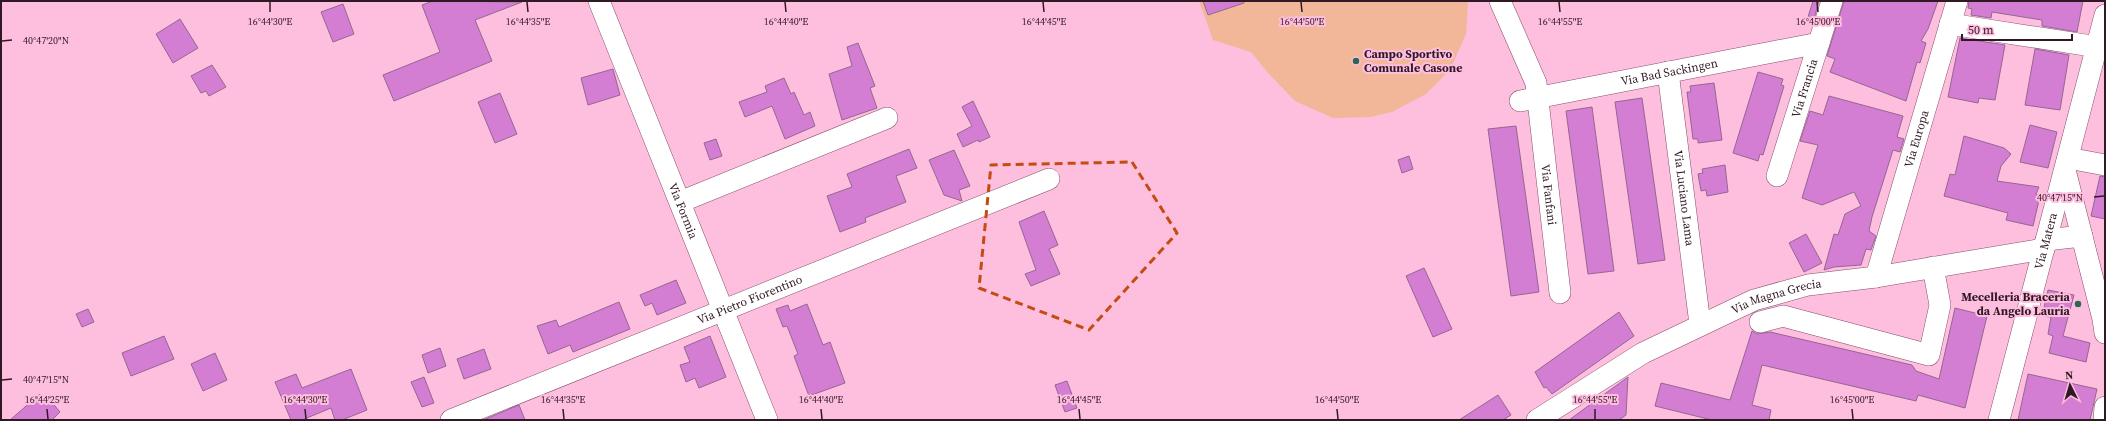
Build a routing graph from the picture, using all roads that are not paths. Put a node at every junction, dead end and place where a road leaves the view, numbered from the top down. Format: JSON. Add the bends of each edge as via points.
{"nodes":[{"id":1,"x":599,"y":1,"type":"edge"},
{"id":2,"x":1500,"y":1,"type":"edge"},
{"id":3,"x":1832,"y":1,"type":"edge"},
{"id":4,"x":1957,"y":1,"type":"edge"},
{"id":5,"x":2105,"y":15,"type":"edge"},
{"id":6,"x":1950,"y":24,"type":"junction"},
{"id":7,"x":1819,"y":42,"type":"junction"},
{"id":8,"x":2098,"y":47,"type":"junction"},
{"id":9,"x":1668,"y":72,"type":"junction"},
{"id":10,"x":1528,"y":99,"type":"junction"},
{"id":11,"x":887,"y":118,"type":"dead end"},
{"id":12,"x":2067,"y":164,"type":"junction"},
{"id":13,"x":2105,"y":165,"type":"edge"},
{"id":14,"x":1777,"y":176,"type":"dead end"},
{"id":15,"x":1049,"y":179,"type":"dead end"},
{"id":16,"x":680,"y":202,"type":"junction"},
{"id":17,"x":2082,"y":236,"type":"junction"},
{"id":18,"x":2045,"y":245,"type":"junction"},
{"id":19,"x":1933,"y":267,"type":"junction"},
{"id":20,"x":1876,"y":277,"type":"junction"},
{"id":21,"x":1560,"y":293,"type":"dead end"},
{"id":22,"x":1770,"y":296,"type":"junction"},
{"id":23,"x":724,"y":311,"type":"junction"},
{"id":24,"x":1700,"y":324,"type":"junction"},
{"id":25,"x":2105,"y":333,"type":"edge"},
{"id":26,"x":2105,"y":407,"type":"edge"},
{"id":27,"x":451,"y":420,"type":"edge"},
{"id":28,"x":767,"y":420,"type":"edge"},
{"id":29,"x":1537,"y":420,"type":"edge"},
{"id":30,"x":1999,"y":420,"type":"edge"},
{"id":31,"x":2104,"y":420,"type":"edge"}],
"edges":[{"from":1,"to":16,"type":"street","name":"Via Formia"},
{"from":2,"to":10,"type":"street","name":"Via Fanfani","via":[[1536,84]]},
{"from":3,"to":7,"type":"street","name":"Via Francia"},
{"from":4,"to":6,"type":"street","name":"Via Europa"},
{"from":5,"to":8,"type":"street","name":"Via Matera"},
{"from":6,"to":8,"type":"street"},
{"from":6,"to":20,"type":"street","name":"Via Europa"},
{"from":7,"to":9,"type":"street","name":"Via Bad Sackingen"},
{"from":7,"to":14,"type":"street","name":"Via Francia"},
{"from":8,"to":12,"type":"street","name":"Via Matera"},
{"from":9,"to":10,"type":"street","name":"Via Bad Sackingen"},
{"from":9,"to":24,"type":"street","name":"Via Luciano Lama"},
{"from":10,"to":21,"type":"street","name":"Via Fanfani"},
{"from":11,"to":16,"type":"street"},
{"from":12,"to":13,"type":"street"},
{"from":12,"to":17,"type":"street"},
{"from":12,"to":18,"type":"street","name":"Via Matera"},
{"from":15,"to":23,"type":"street","name":"Via Pietro Fiorentino"},
{"from":16,"to":23,"type":"street","name":"Via Formia"},
{"from":17,"to":18,"type":"street","name":"Via Magna Grecia"},
{"from":17,"to":25,"type":"street"},
{"from":18,"to":19,"type":"street","name":"Via Magna Grecia"},
{"from":18,"to":30,"type":"street","name":"Via Matera"},
{"from":19,"to":20,"type":"street","name":"Via Magna Grecia"},
{"from":19,"to":22,"type":"street","via":[[1940,305],[1929,355],[1783,316],[1768,320]]},
{"from":20,"to":22,"type":"street","name":"Via Magna Grecia","via":[[1808,285]]},
{"from":22,"to":24,"type":"street","name":"Via Magna Grecia","via":[[1754,300]]},
{"from":23,"to":27,"type":"street","name":"Via Pietro Fiorentino"},
{"from":23,"to":28,"type":"street","name":"Via Formia"},
{"from":24,"to":29,"type":"street","name":"Via Magna Grecia","via":[[1643,353]]},
{"from":26,"to":31,"type":"street"}]}
